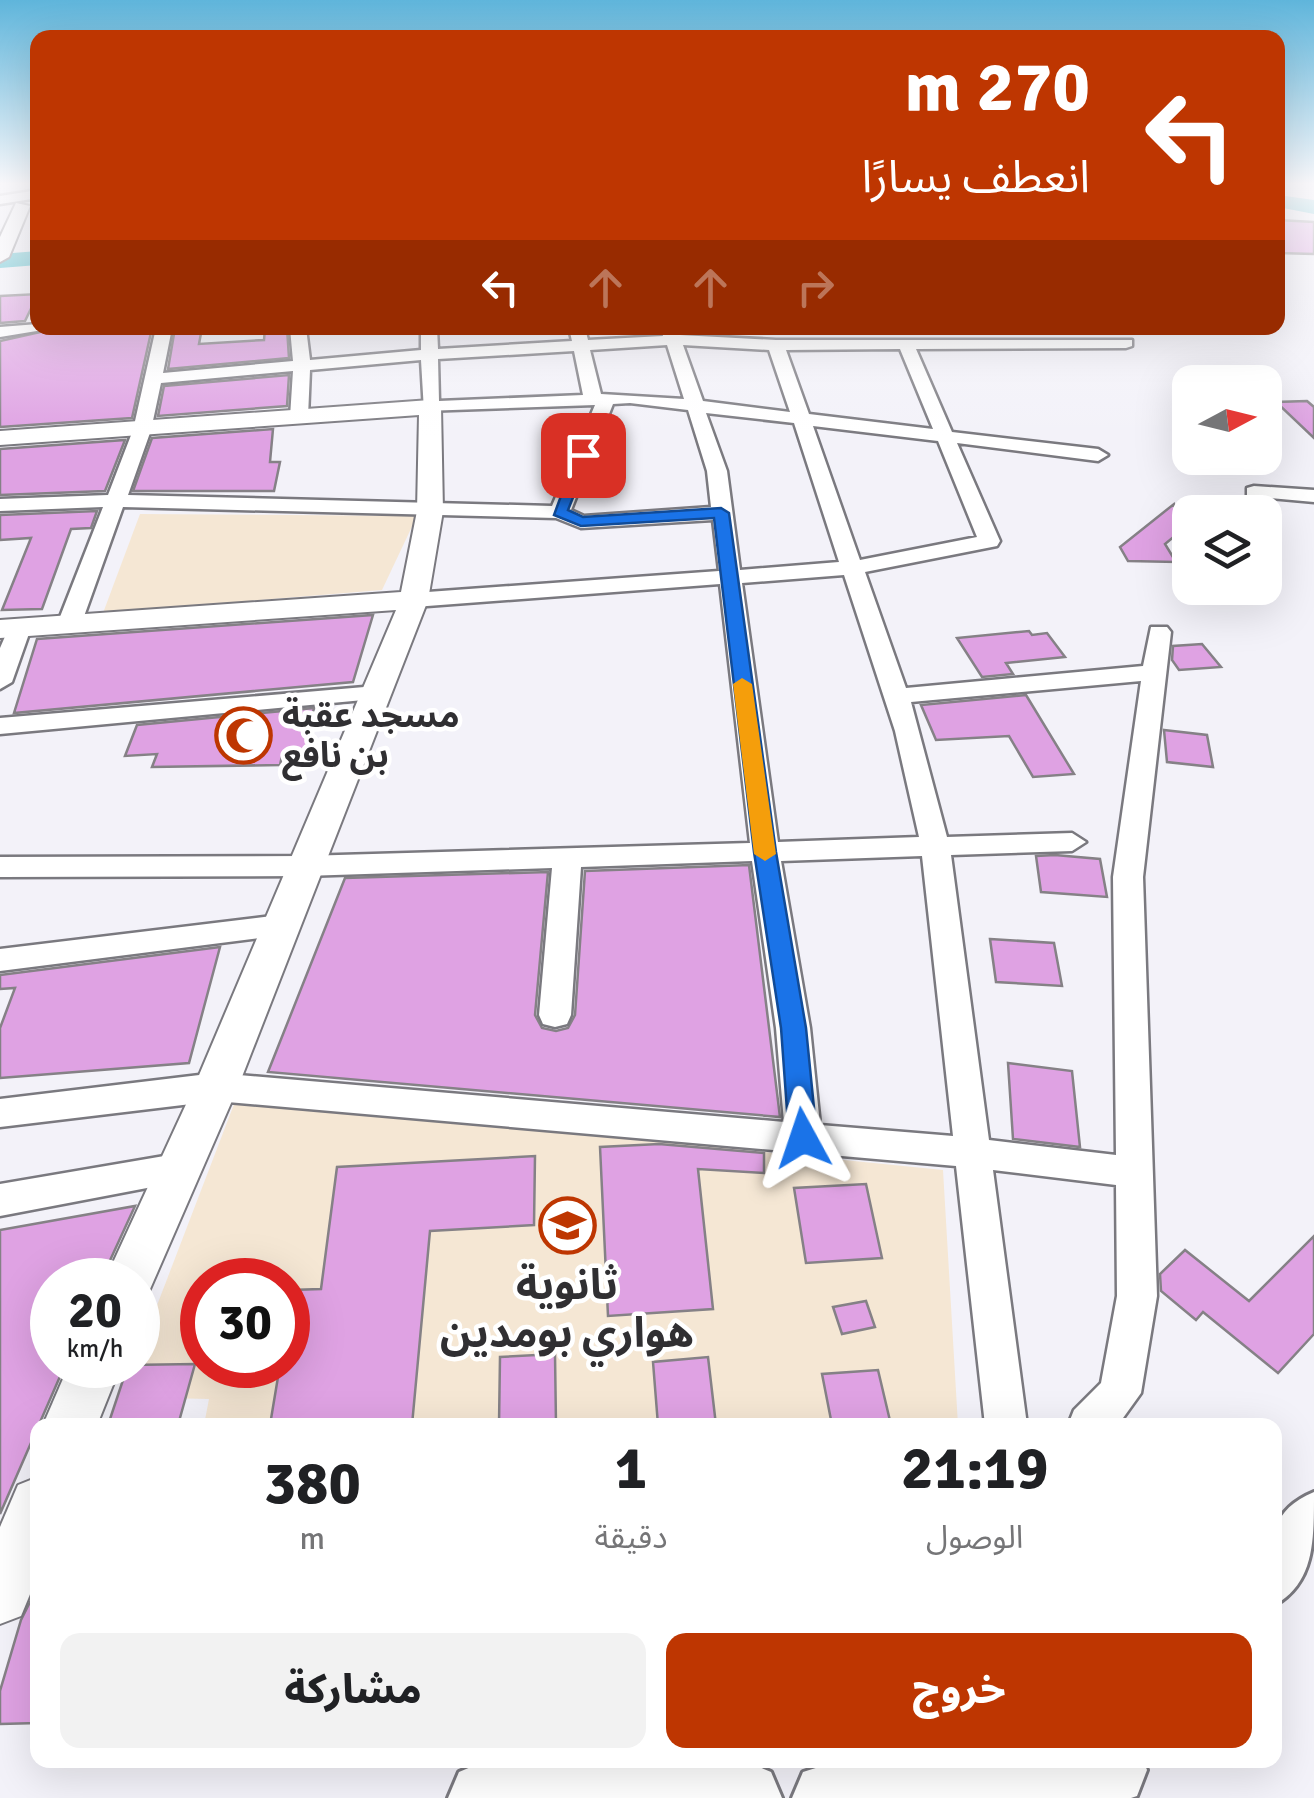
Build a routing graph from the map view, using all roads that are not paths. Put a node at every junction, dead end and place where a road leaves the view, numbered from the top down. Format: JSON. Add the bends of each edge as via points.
{"nodes":[{"id":1,"x":30,"y":329,"type":"edge"},
{"id":2,"x":0,"y":332,"type":"edge"},
{"id":3,"x":162,"y":335,"type":"edge"},
{"id":4,"x":299,"y":335,"type":"edge"},
{"id":5,"x":429,"y":335,"type":"edge"},
{"id":6,"x":624,"y":335,"type":"edge"},
{"id":7,"x":670,"y":335,"type":"edge"},
{"id":8,"x":680,"y":335,"type":"edge"},
{"id":9,"x":579,"y":336,"type":"edge"},
{"id":10,"x":1126,"y":343,"type":"dead end"},
{"id":11,"x":906,"y":344,"type":"junction"},
{"id":12,"x":776,"y":345,"type":"junction"},
{"id":13,"x":431,"y":354,"type":"junction"},
{"id":14,"x":302,"y":367,"type":"junction"},
{"id":15,"x":153,"y":379,"type":"junction"},
{"id":16,"x":600,"y":399,"type":"junction"},
{"id":17,"x":694,"y":406,"type":"junction"},
{"id":18,"x":430,"y":407,"type":"junction"},
{"id":19,"x":299,"y":418,"type":"junction"},
{"id":20,"x":801,"y":418,"type":"junction"},
{"id":21,"x":142,"y":430,"type":"junction"},
{"id":22,"x":943,"y":436,"type":"junction"},
{"id":23,"x":0,"y":438,"type":"edge"},
{"id":24,"x":1098,"y":455,"type":"dead end"},
{"id":25,"x":1254,"y":492,"type":"dead end"},
{"id":26,"x":1314,"y":496,"type":"edge"},
{"id":27,"x":116,"y":500,"type":"junction"},
{"id":28,"x":0,"y":506,"type":"edge"},
{"id":29,"x":430,"y":510,"type":"junction"},
{"id":30,"x":560,"y":512,"type":"junction"},
{"id":31,"x":721,"y":513,"type":"junction"},
{"id":32,"x":852,"y":568,"type":"junction"},
{"id":33,"x":728,"y":578,"type":"junction"},
{"id":34,"x":414,"y":600,"type":"junction"},
{"id":35,"x":70,"y":622,"type":"junction"},
{"id":36,"x":9,"y":628,"type":"edge"},
{"id":37,"x":1159,"y":632,"type":"dead end"},
{"id":38,"x":1155,"y":672,"type":"junction"},
{"id":39,"x":0,"y":682,"type":"edge"},
{"id":40,"x":376,"y":693,"type":"junction"},
{"id":41,"x":896,"y":696,"type":"junction"},
{"id":42,"x":0,"y":726,"type":"edge"},
{"id":43,"x":1072,"y":842,"type":"dead end"},
{"id":44,"x":935,"y":844,"type":"junction"},
{"id":45,"x":765,"y":852,"type":"junction"},
{"id":46,"x":567,"y":858,"type":"junction"},
{"id":47,"x":304,"y":866,"type":"junction"},
{"id":48,"x":0,"y":867,"type":"edge"},
{"id":49,"x":280,"y":926,"type":"junction"},
{"id":50,"x":0,"y":960,"type":"edge"},
{"id":51,"x":555,"y":1014,"type":"dead end"},
{"id":52,"x":216,"y":1087,"type":"junction"},
{"id":53,"x":0,"y":1113,"type":"edge"},
{"id":54,"x":803,"y":1138,"type":"junction"},
{"id":55,"x":974,"y":1153,"type":"junction"},
{"id":56,"x":176,"y":1169,"type":"junction"},
{"id":57,"x":1132,"y":1172,"type":"junction"},
{"id":58,"x":0,"y":1200,"type":"edge"},
{"id":59,"x":139,"y":1258,"type":"edge"},
{"id":60,"x":85,"y":1388,"type":"edge"},
{"id":61,"x":73,"y":1418,"type":"edge"},
{"id":62,"x":1005,"y":1418,"type":"edge"},
{"id":63,"x":1095,"y":1418,"type":"edge"},
{"id":64,"x":30,"y":1524,"type":"edge"},
{"id":65,"x":1314,"y":1524,"type":"edge"},
{"id":66,"x":1282,"y":1563,"type":"edge"},
{"id":67,"x":0,"y":1596,"type":"edge"},
{"id":68,"x":1075,"y":1777,"type":"edge"},
{"id":69,"x":670,"y":1797,"type":"edge"},
{"id":70,"x":485,"y":1798,"type":"edge"},
{"id":71,"x":745,"y":1798,"type":"edge"},
{"id":72,"x":830,"y":1798,"type":"edge"}],
"edges":[{"from":1,"to":2,"type":"street"},
{"from":3,"to":15,"type":"street"},
{"from":4,"to":14,"type":"street"},
{"from":5,"to":13,"type":"street"},
{"from":6,"to":9,"type":"street"},
{"from":7,"to":17,"type":"street"},
{"from":8,"to":12,"type":"street"},
{"from":9,"to":13,"type":"street"},
{"from":9,"to":16,"type":"street"},
{"from":10,"to":11,"type":"street"},
{"from":11,"to":12,"type":"street"},
{"from":11,"to":22,"type":"street"},
{"from":12,"to":20,"type":"street"},
{"from":13,"to":14,"type":"street"},
{"from":13,"to":18,"type":"street"},
{"from":14,"to":15,"type":"street"},
{"from":14,"to":19,"type":"street"},
{"from":15,"to":21,"type":"street"},
{"from":16,"to":17,"type":"street"},
{"from":16,"to":18,"type":"street"},
{"from":16,"to":30,"type":"street"},
{"from":17,"to":20,"type":"street"},
{"from":17,"to":31,"type":"street","via":[[717,471]]},
{"from":18,"to":19,"type":"street"},
{"from":18,"to":29,"type":"street"},
{"from":19,"to":21,"type":"street"},
{"from":20,"to":22,"type":"street"},
{"from":20,"to":32,"type":"street"},
{"from":21,"to":23,"type":"street"},
{"from":21,"to":27,"type":"street"},
{"from":22,"to":24,"type":"street"},
{"from":22,"to":32,"type":"street","via":[[989,541]]},
{"from":25,"to":26,"type":"street"},
{"from":27,"to":28,"type":"street"},
{"from":27,"to":29,"type":"street"},
{"from":27,"to":35,"type":"street"},
{"from":29,"to":30,"type":"street"},
{"from":29,"to":34,"type":"street"},
{"from":30,"to":31,"type":"street","via":[[581,522]]},
{"from":31,"to":33,"type":"street"},
{"from":32,"to":33,"type":"street"},
{"from":32,"to":41,"type":"street"},
{"from":33,"to":34,"type":"street"},
{"from":33,"to":45,"type":"street"},
{"from":34,"to":35,"type":"street"},
{"from":34,"to":40,"type":"street"},
{"from":35,"to":36,"type":"street"},
{"from":36,"to":39,"type":"street"},
{"from":37,"to":38,"type":"street"},
{"from":38,"to":41,"type":"street"},
{"from":38,"to":57,"type":"street","via":[[1128,876]]},
{"from":40,"to":42,"type":"street"},
{"from":40,"to":47,"type":"street"},
{"from":41,"to":44,"type":"street"},
{"from":43,"to":44,"type":"street"},
{"from":44,"to":45,"type":"street"},
{"from":44,"to":55,"type":"street"},
{"from":45,"to":46,"type":"street"},
{"from":45,"to":54,"type":"street"},
{"from":46,"to":47,"type":"street"},
{"from":46,"to":51,"type":"street"},
{"from":47,"to":48,"type":"street"},
{"from":47,"to":49,"type":"street"},
{"from":49,"to":50,"type":"street"},
{"from":49,"to":52,"type":"street"},
{"from":52,"to":53,"type":"street"},
{"from":52,"to":54,"type":"street"},
{"from":52,"to":56,"type":"street"},
{"from":54,"to":55,"type":"street"},
{"from":55,"to":57,"type":"street"},
{"from":55,"to":62,"type":"street"},
{"from":56,"to":58,"type":"street"},
{"from":56,"to":59,"type":"street"},
{"from":57,"to":63,"type":"street","via":[[1137,1296],[1120,1393]]},
{"from":60,"to":61,"type":"street"},
{"from":64,"to":67,"type":"street"},
{"from":65,"to":66,"type":"main road"},
{"from":68,"to":72,"type":"main road"},
{"from":69,"to":70,"type":"main road"},
{"from":69,"to":71,"type":"main road"}]}
